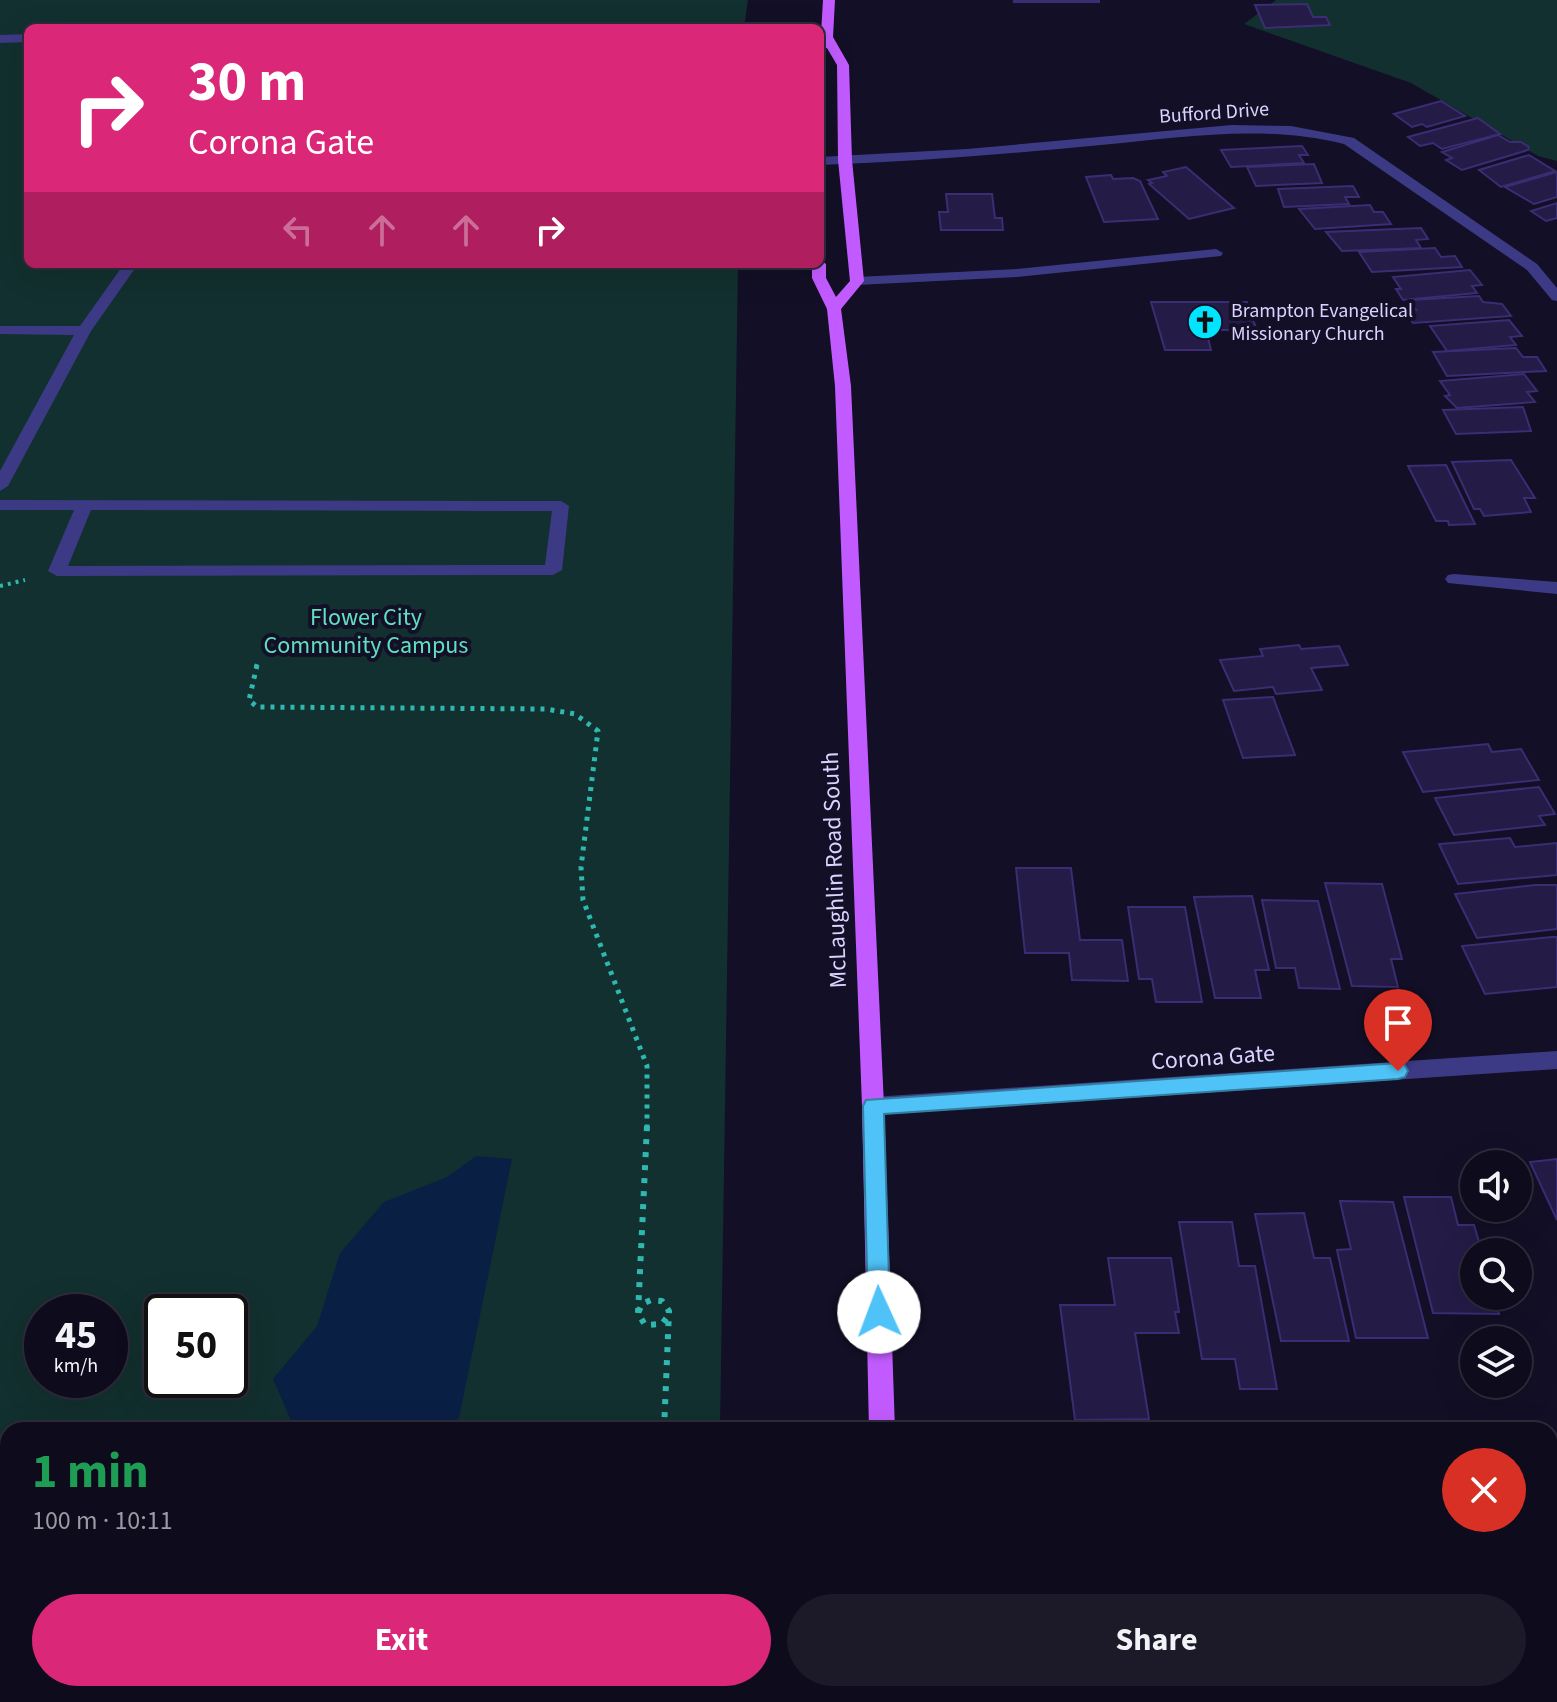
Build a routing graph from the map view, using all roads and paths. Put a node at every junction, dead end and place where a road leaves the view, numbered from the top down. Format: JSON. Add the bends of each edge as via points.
{"nodes":[{"id":1,"x":829,"y":0,"type":"edge"},
{"id":2,"x":827,"y":37,"type":"junction"},
{"id":3,"x":24,"y":38,"type":"edge"},
{"id":4,"x":0,"y":39,"type":"edge"},
{"id":5,"x":824,"y":43,"type":"edge"},
{"id":6,"x":845,"y":160,"type":"junction"},
{"id":7,"x":824,"y":161,"type":"edge"},
{"id":8,"x":1216,"y":253,"type":"dead end"},
{"id":9,"x":128,"y":268,"type":"edge"},
{"id":10,"x":819,"y":268,"type":"edge"},
{"id":11,"x":857,"y":281,"type":"junction"},
{"id":12,"x":1557,"y":297,"type":"edge"},
{"id":13,"x":834,"y":309,"type":"junction"},
{"id":14,"x":0,"y":330,"type":"edge"},
{"id":15,"x":84,"y":331,"type":"junction"},
{"id":16,"x":0,"y":486,"type":"edge"},
{"id":17,"x":0,"y":505,"type":"edge"},
{"id":18,"x":84,"y":507,"type":"junction"},
{"id":19,"x":1454,"y":579,"type":"dead end"},
{"id":20,"x":1557,"y":588,"type":"edge"},
{"id":21,"x":258,"y":660,"type":"dead end"},
{"id":22,"x":1557,"y":1060,"type":"edge"},
{"id":23,"x":873,"y":1106,"type":"junction"},
{"id":24,"x":638,"y":1313,"type":"junction"},
{"id":25,"x":668,"y":1316,"type":"junction"},
{"id":26,"x":664,"y":1422,"type":"edge"},
{"id":27,"x":882,"y":1422,"type":"edge"}],
"edges":[{"from":1,"to":2,"type":"main road"},
{"from":2,"to":5,"type":"main road"},
{"from":2,"to":6,"type":"main road","via":[[843,65]]},
{"from":3,"to":4,"type":"street"},
{"from":6,"to":7,"type":"street","name":"Bufford Drive"},
{"from":6,"to":11,"type":"main road"},
{"from":6,"to":12,"type":"street","name":"Bufford Drive","via":[[1263,126],[1324,133],[1349,141],[1532,267]]},
{"from":8,"to":11,"type":"street","via":[[1017,273]]},
{"from":9,"to":15,"type":"street"},
{"from":10,"to":13,"type":"main road","name":"McLaughlin Road South"},
{"from":11,"to":13,"type":"main road"},
{"from":13,"to":23,"type":"main road","name":"McLaughlin Road South","via":[[843,386]]},
{"from":14,"to":15,"type":"street"},
{"from":15,"to":16,"type":"street"},
{"from":17,"to":18,"type":"street"},
{"from":18,"to":18,"type":"street","via":[[513,506],[561,506],[553,570],[57,571]]},
{"from":19,"to":20,"type":"street"},
{"from":21,"to":24,"type":"path","via":[[249,700],[257,707],[546,709],[575,714],[598,731],[581,883],[588,917],[647,1066],[650,1117]]},
{"from":22,"to":23,"type":"street","name":"Corona Gate"},
{"from":23,"to":27,"type":"main road","name":"McLaughlin Road South"},
{"from":24,"to":25,"type":"path","via":[[645,1325],[664,1323]]},
{"from":24,"to":25,"type":"path","via":[[642,1304],[656,1299],[665,1304]]},
{"from":25,"to":26,"type":"path"}]}
